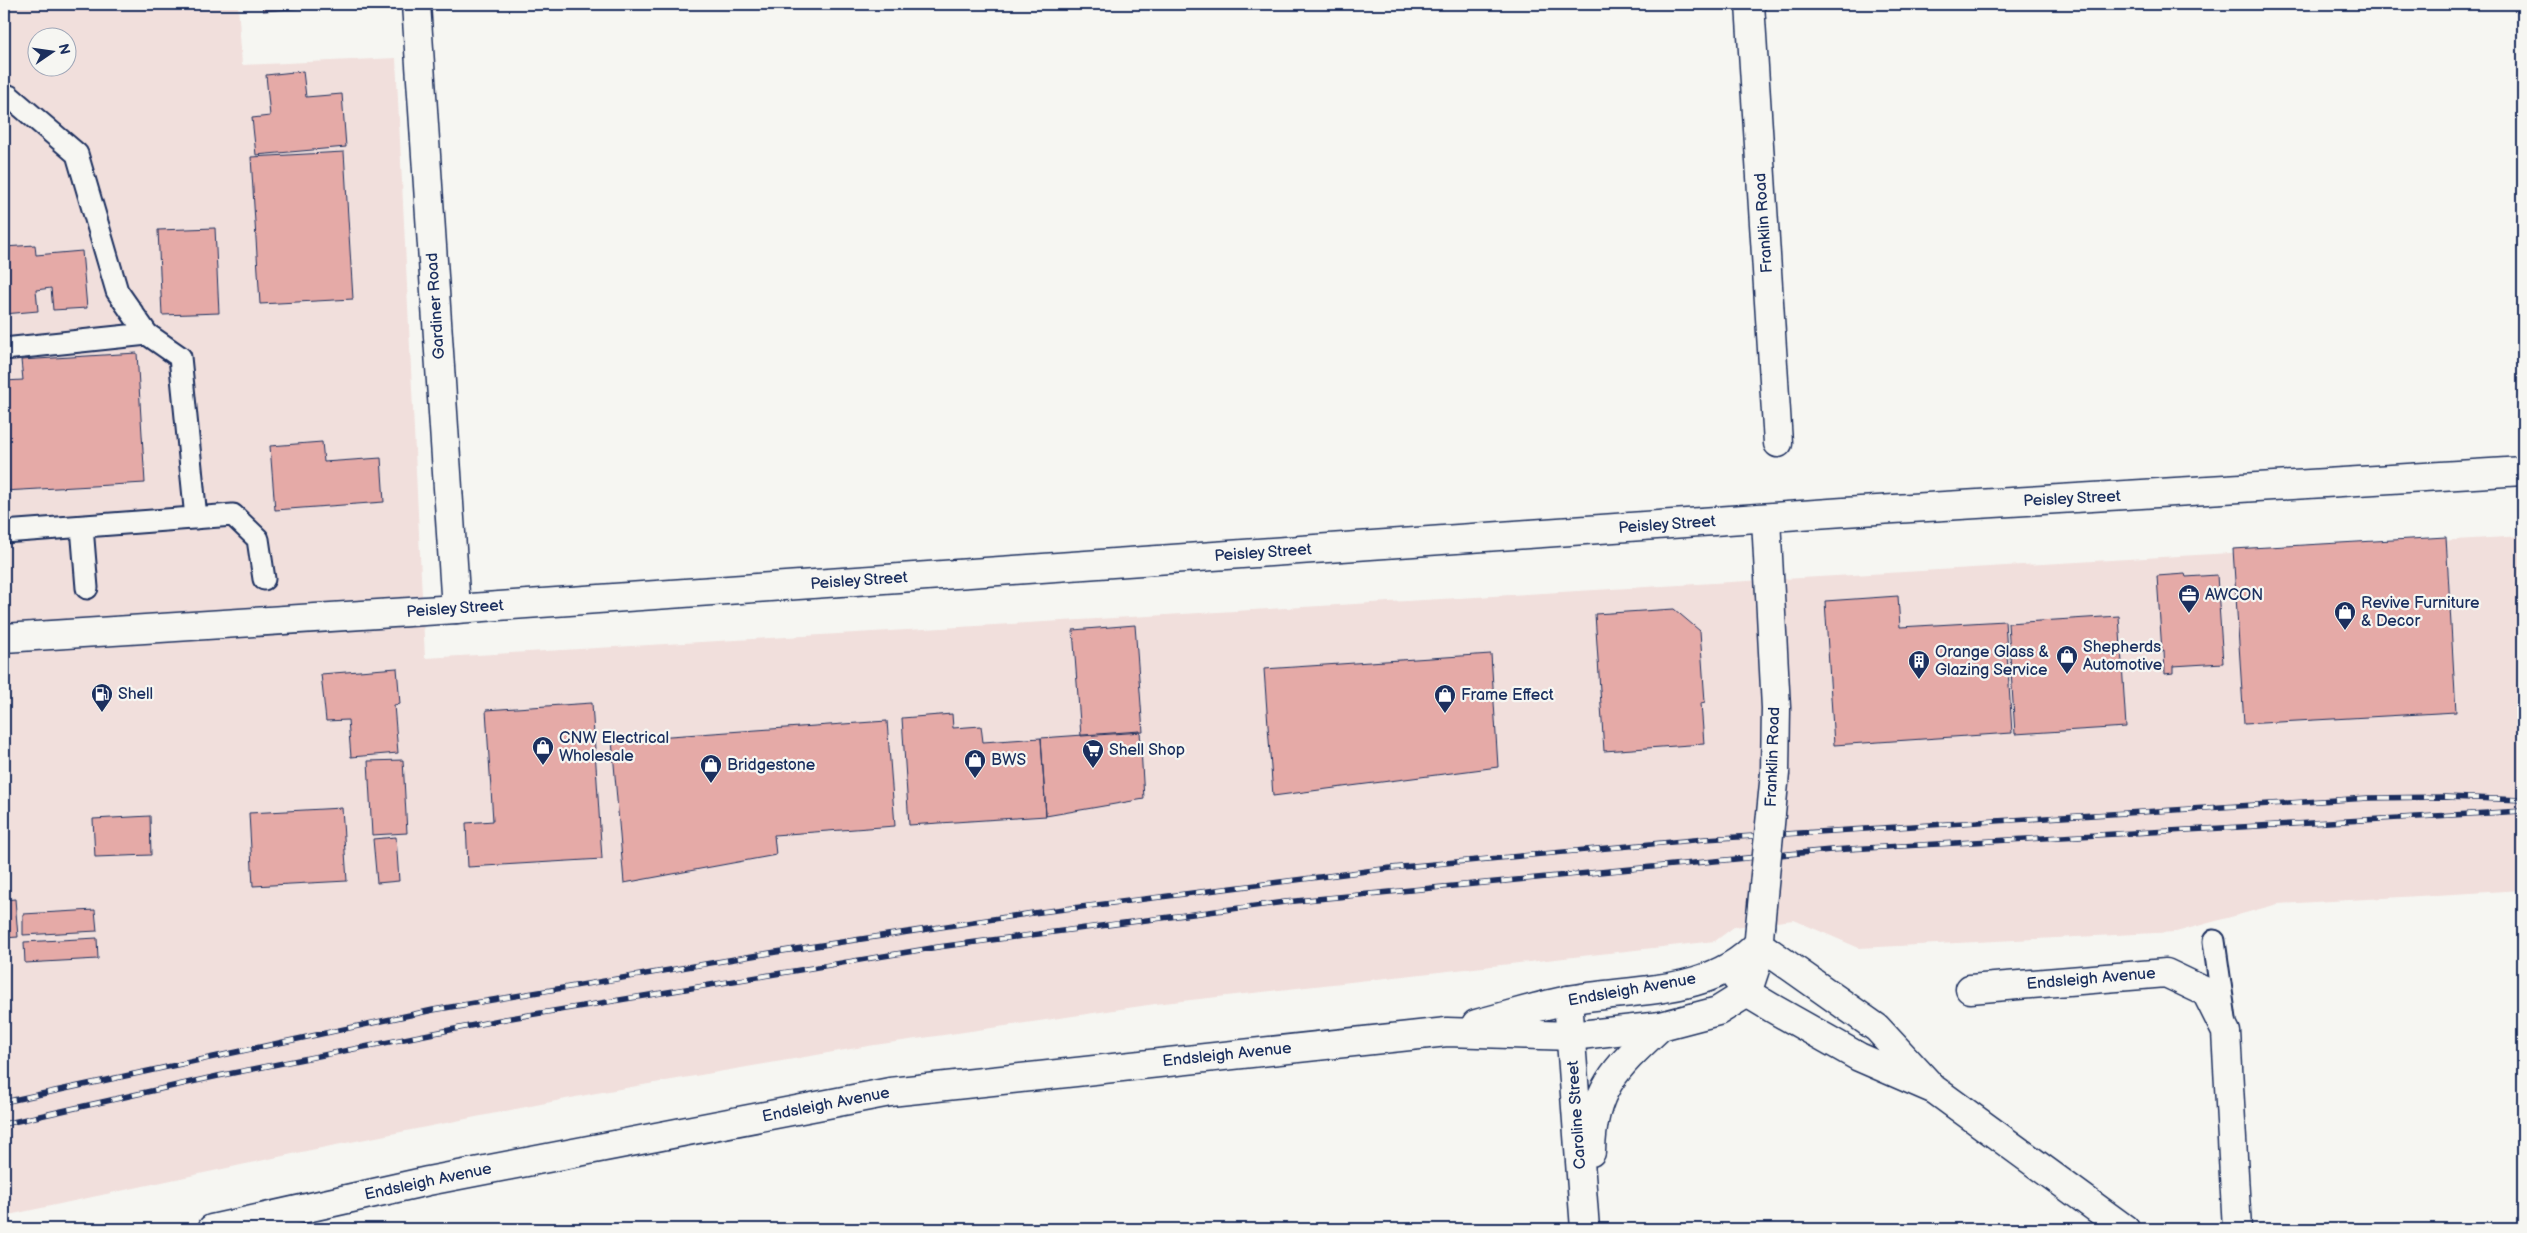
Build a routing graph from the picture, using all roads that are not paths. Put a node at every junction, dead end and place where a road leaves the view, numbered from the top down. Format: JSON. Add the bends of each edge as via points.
{"nodes":[{"id":1,"x":416,"y":4,"type":"edge"},
{"id":2,"x":1750,"y":4,"type":"edge"},
{"id":3,"x":4,"y":104,"type":"edge"},
{"id":4,"x":147,"y":334,"type":"junction"},
{"id":5,"x":4,"y":349,"type":"edge"},
{"id":6,"x":1778,"y":443,"type":"dead end"},
{"id":7,"x":2523,"y":471,"type":"edge"},
{"id":8,"x":196,"y":518,"type":"junction"},
{"id":9,"x":1766,"y":519,"type":"junction"},
{"id":10,"x":82,"y":526,"type":"junction"},
{"id":11,"x":4,"y":532,"type":"edge"},
{"id":12,"x":264,"y":579,"type":"dead end"},
{"id":13,"x":87,"y":588,"type":"dead end"},
{"id":14,"x":456,"y":609,"type":"junction"},
{"id":15,"x":4,"y":638,"type":"edge"},
{"id":16,"x":1759,"y":935,"type":"junction"},
{"id":17,"x":2214,"y":941,"type":"dead end"},
{"id":18,"x":1730,"y":969,"type":"junction"},
{"id":19,"x":1970,"y":989,"type":"dead end"},
{"id":20,"x":1747,"y":993,"type":"junction"},
{"id":21,"x":1568,"y":1000,"type":"junction"},
{"id":22,"x":1662,"y":1026,"type":"junction"},
{"id":23,"x":1447,"y":1032,"type":"junction"},
{"id":24,"x":2226,"y":1032,"type":"junction"},
{"id":25,"x":1571,"y":1036,"type":"junction"},
{"id":26,"x":1934,"y":1090,"type":"junction"},
{"id":27,"x":212,"y":1229,"type":"edge"},
{"id":28,"x":1587,"y":1229,"type":"edge"},
{"id":29,"x":2125,"y":1229,"type":"edge"},
{"id":30,"x":2237,"y":1229,"type":"edge"}],
"edges":[{"from":1,"to":14,"type":"street","name":"Gardiner Road"},
{"from":2,"to":6,"type":"street","name":"Franklin Road"},
{"from":3,"to":4,"type":"lane","via":[[9,96],[77,154],[117,291]]},
{"from":4,"to":5,"type":"lane"},
{"from":4,"to":8,"type":"lane","via":[[180,357]]},
{"from":7,"to":9,"type":"street","name":"Peisley Street"},
{"from":8,"to":10,"type":"lane"},
{"from":8,"to":12,"type":"lane","via":[[233,515],[258,539]]},
{"from":9,"to":14,"type":"street","name":"Peisley Street"},
{"from":9,"to":16,"type":"street","name":"Franklin Road","bridge":true,"via":[[1776,708],[1775,773]]},
{"from":10,"to":11,"type":"lane"},
{"from":10,"to":13,"type":"lane"},
{"from":14,"to":15,"type":"street","name":"Peisley Street"},
{"from":16,"to":18,"type":"street","name":"Endsleigh Avenue","via":[[1745,958]]},
{"from":16,"to":20,"type":"street","name":"Franklin Road","via":[[1753,980]]},
{"from":16,"to":26,"type":"street","via":[[1877,1028]]},
{"from":17,"to":24,"type":"lane"},
{"from":18,"to":20,"type":"street"},
{"from":18,"to":21,"type":"street","name":"Endsleigh Avenue","via":[[1670,987]]},
{"from":19,"to":24,"type":"street","name":"Endsleigh Avenue","via":[[2166,973],[2206,992]]},
{"from":20,"to":22,"type":"street","name":"Endsleigh Avenue","via":[[1718,1011]]},
{"from":20,"to":26,"type":"street","via":[[1859,1057]]},
{"from":21,"to":23,"type":"street","name":"Endsleigh Avenue"},
{"from":21,"to":25,"type":"street","name":"Caroline Street"},
{"from":22,"to":25,"type":"street","name":"Endsleigh Avenue"},
{"from":22,"to":28,"type":"street","name":"Caroline Street","via":[[1620,1064],[1601,1095],[1591,1136]]},
{"from":23,"to":25,"type":"street","name":"Endsleigh Avenue"},
{"from":23,"to":27,"type":"street","name":"Endsleigh Avenue","via":[[890,1092],[428,1181]]},
{"from":24,"to":30,"type":"street","name":"Endsleigh Avenue"},
{"from":25,"to":28,"type":"street","name":"Caroline Street"},
{"from":26,"to":29,"type":"street"}]}
